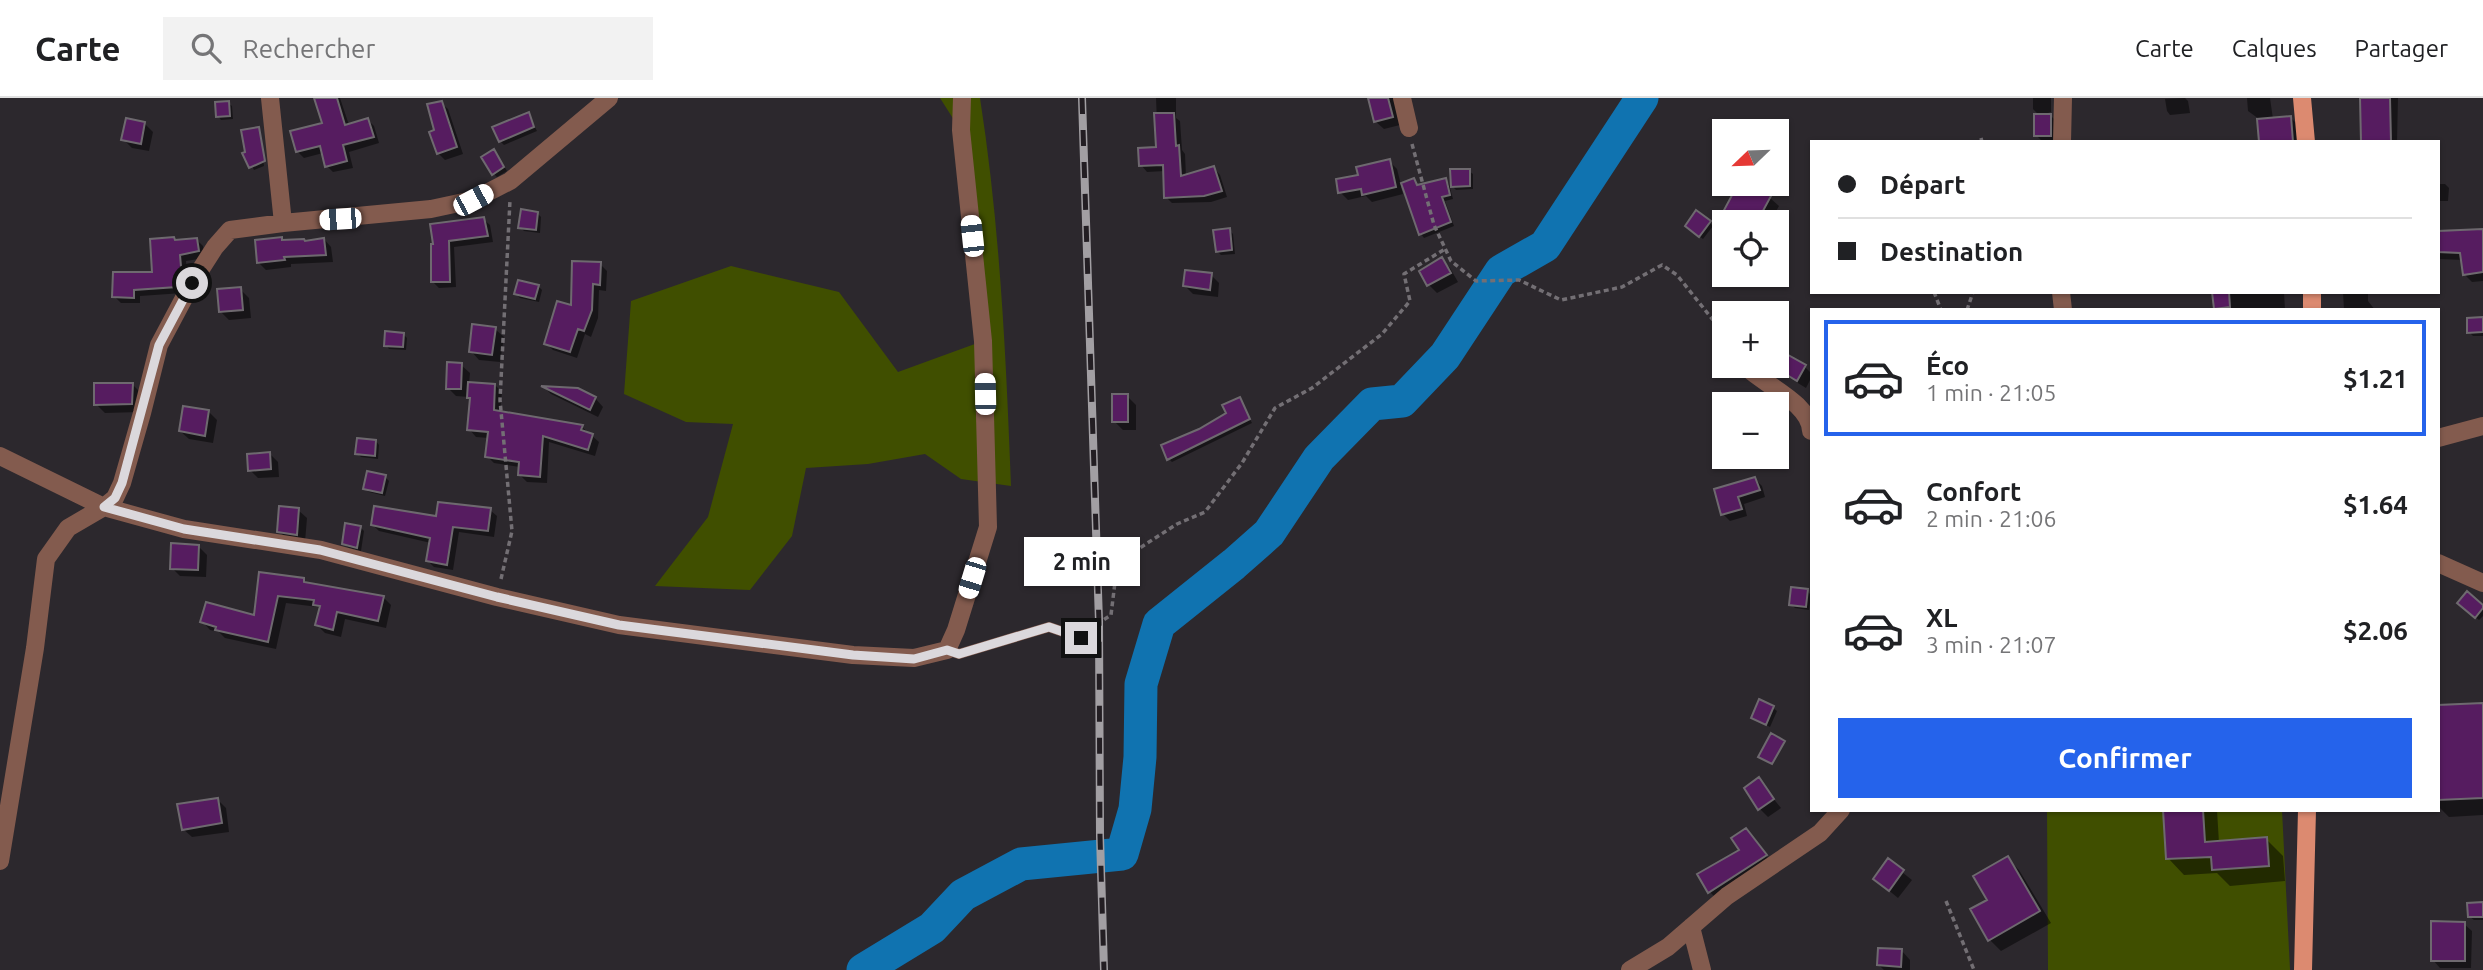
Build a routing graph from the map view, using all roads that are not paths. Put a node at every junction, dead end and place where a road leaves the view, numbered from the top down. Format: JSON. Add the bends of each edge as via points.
{"nodes":[{"id":1,"x":270,"y":98,"type":"edge"},
{"id":2,"x":609,"y":98,"type":"edge"},
{"id":3,"x":962,"y":98,"type":"edge"},
{"id":4,"x":1402,"y":98,"type":"edge"},
{"id":5,"x":2063,"y":98,"type":"edge"},
{"id":6,"x":2302,"y":98,"type":"edge"},
{"id":7,"x":1409,"y":128,"type":"road end"},
{"id":8,"x":2062,"y":140,"type":"edge"},
{"id":9,"x":2306,"y":140,"type":"edge"},
{"id":10,"x":283,"y":223,"type":"junction"},
{"id":11,"x":1758,"y":378,"type":"edge"},
{"id":12,"x":1810,"y":420,"type":"edge"},
{"id":13,"x":2483,"y":426,"type":"edge"},
{"id":14,"x":2440,"y":437,"type":"edge"},
{"id":15,"x":0,"y":456,"type":"edge"},
{"id":16,"x":104,"y":507,"type":"junction"},
{"id":17,"x":2440,"y":564,"type":"edge"},
{"id":18,"x":2483,"y":583,"type":"edge"},
{"id":19,"x":1081,"y":638,"type":"road end"},
{"id":20,"x":947,"y":650,"type":"junction"},
{"id":21,"x":1839,"y":812,"type":"edge"},
{"id":22,"x":2306,"y":812,"type":"edge"},
{"id":23,"x":0,"y":861,"type":"edge"},
{"id":24,"x":1691,"y":927,"type":"junction"},
{"id":25,"x":1630,"y":970,"type":"edge"},
{"id":26,"x":1702,"y":970,"type":"edge"},
{"id":27,"x":2303,"y":970,"type":"edge"}],
"edges":[{"from":1,"to":10,"type":"street"},
{"from":2,"to":10,"type":"street","via":[[510,181],[473,200],[431,209]]},
{"from":3,"to":20,"type":"street","via":[[961,131],[984,341],[988,527]]},
{"from":4,"to":7,"type":"street"},
{"from":5,"to":8,"type":"street"},
{"from":6,"to":9,"type":"main road"},
{"from":10,"to":16,"type":"street","via":[[230,230],[192,283],[159,345],[122,483]]},
{"from":11,"to":12,"type":"street","via":[[1796,403]]},
{"from":13,"to":14,"type":"street"},
{"from":15,"to":16,"type":"street"},
{"from":16,"to":20,"type":"street","via":[[184,529],[320,550],[619,625],[853,655],[914,659]]},
{"from":16,"to":23,"type":"street","via":[[68,528],[46,559],[36,648]]},
{"from":17,"to":18,"type":"street"},
{"from":19,"to":20,"type":"lane","via":[[1049,627],[959,654]]},
{"from":21,"to":24,"type":"street","via":[[1820,833],[1727,896]]},
{"from":22,"to":27,"type":"main road"},
{"from":24,"to":25,"type":"street"},
{"from":24,"to":26,"type":"street"}]}
